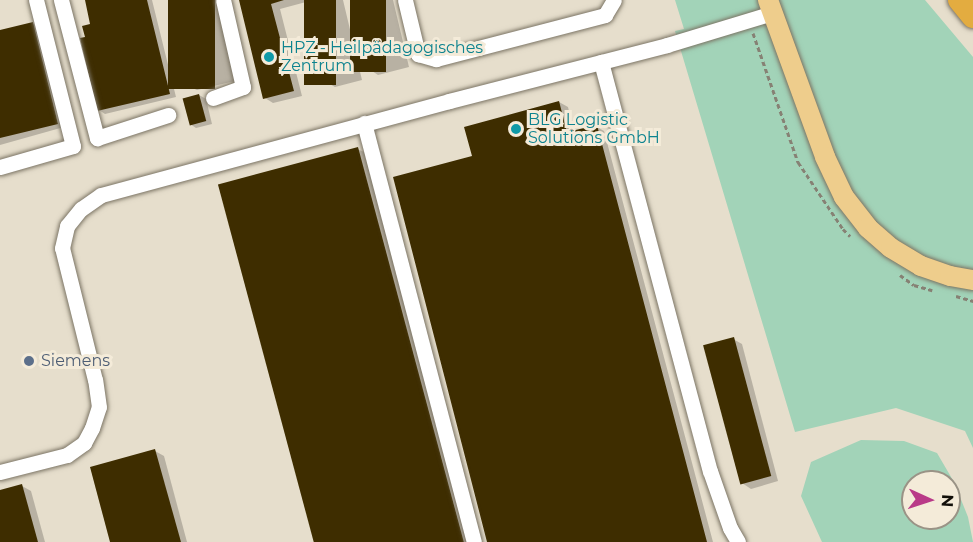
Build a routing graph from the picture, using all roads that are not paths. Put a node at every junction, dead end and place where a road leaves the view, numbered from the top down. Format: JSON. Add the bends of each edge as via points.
{"nodes":[{"id":1,"x":36,"y":0,"type":"edge"},
{"id":2,"x":61,"y":0,"type":"edge"},
{"id":3,"x":224,"y":0,"type":"edge"},
{"id":4,"x":405,"y":0,"type":"edge"},
{"id":5,"x":614,"y":0,"type":"edge"},
{"id":6,"x":959,"y":0,"type":"edge"},
{"id":7,"x":770,"y":6,"type":"edge"},
{"id":8,"x":973,"y":17,"type":"edge"},
{"id":9,"x":601,"y":62,"type":"junction"},
{"id":10,"x":213,"y":98,"type":"dead end"},
{"id":11,"x":168,"y":115,"type":"dead end"},
{"id":12,"x":364,"y":123,"type":"junction"},
{"id":13,"x":0,"y":167,"type":"edge"},
{"id":14,"x":973,"y":280,"type":"edge"},
{"id":15,"x":0,"y":472,"type":"edge"},
{"id":16,"x":474,"y":542,"type":"edge"},
{"id":17,"x":738,"y":542,"type":"edge"}],
"edges":[{"from":1,"to":13,"type":"lane","via":[[73,146]]},
{"from":2,"to":11,"type":"lane","via":[[97,138]]},
{"from":3,"to":10,"type":"lane","via":[[243,87]]},
{"from":4,"to":5,"type":"lane","via":[[418,54],[435,59],[605,15]]},
{"from":6,"to":8,"type":"highway"},
{"from":7,"to":9,"type":"lane","via":[[667,45]]},
{"from":7,"to":14,"type":"main road","via":[[825,157],[844,197],[868,228],[891,248],[921,266]]},
{"from":9,"to":12,"type":"lane"},
{"from":9,"to":17,"type":"lane","via":[[710,471],[729,528]]},
{"from":12,"to":15,"type":"lane","via":[[101,195],[81,209],[67,226],[62,248],[99,407],[84,443],[67,455]]},
{"from":12,"to":16,"type":"lane"}]}
